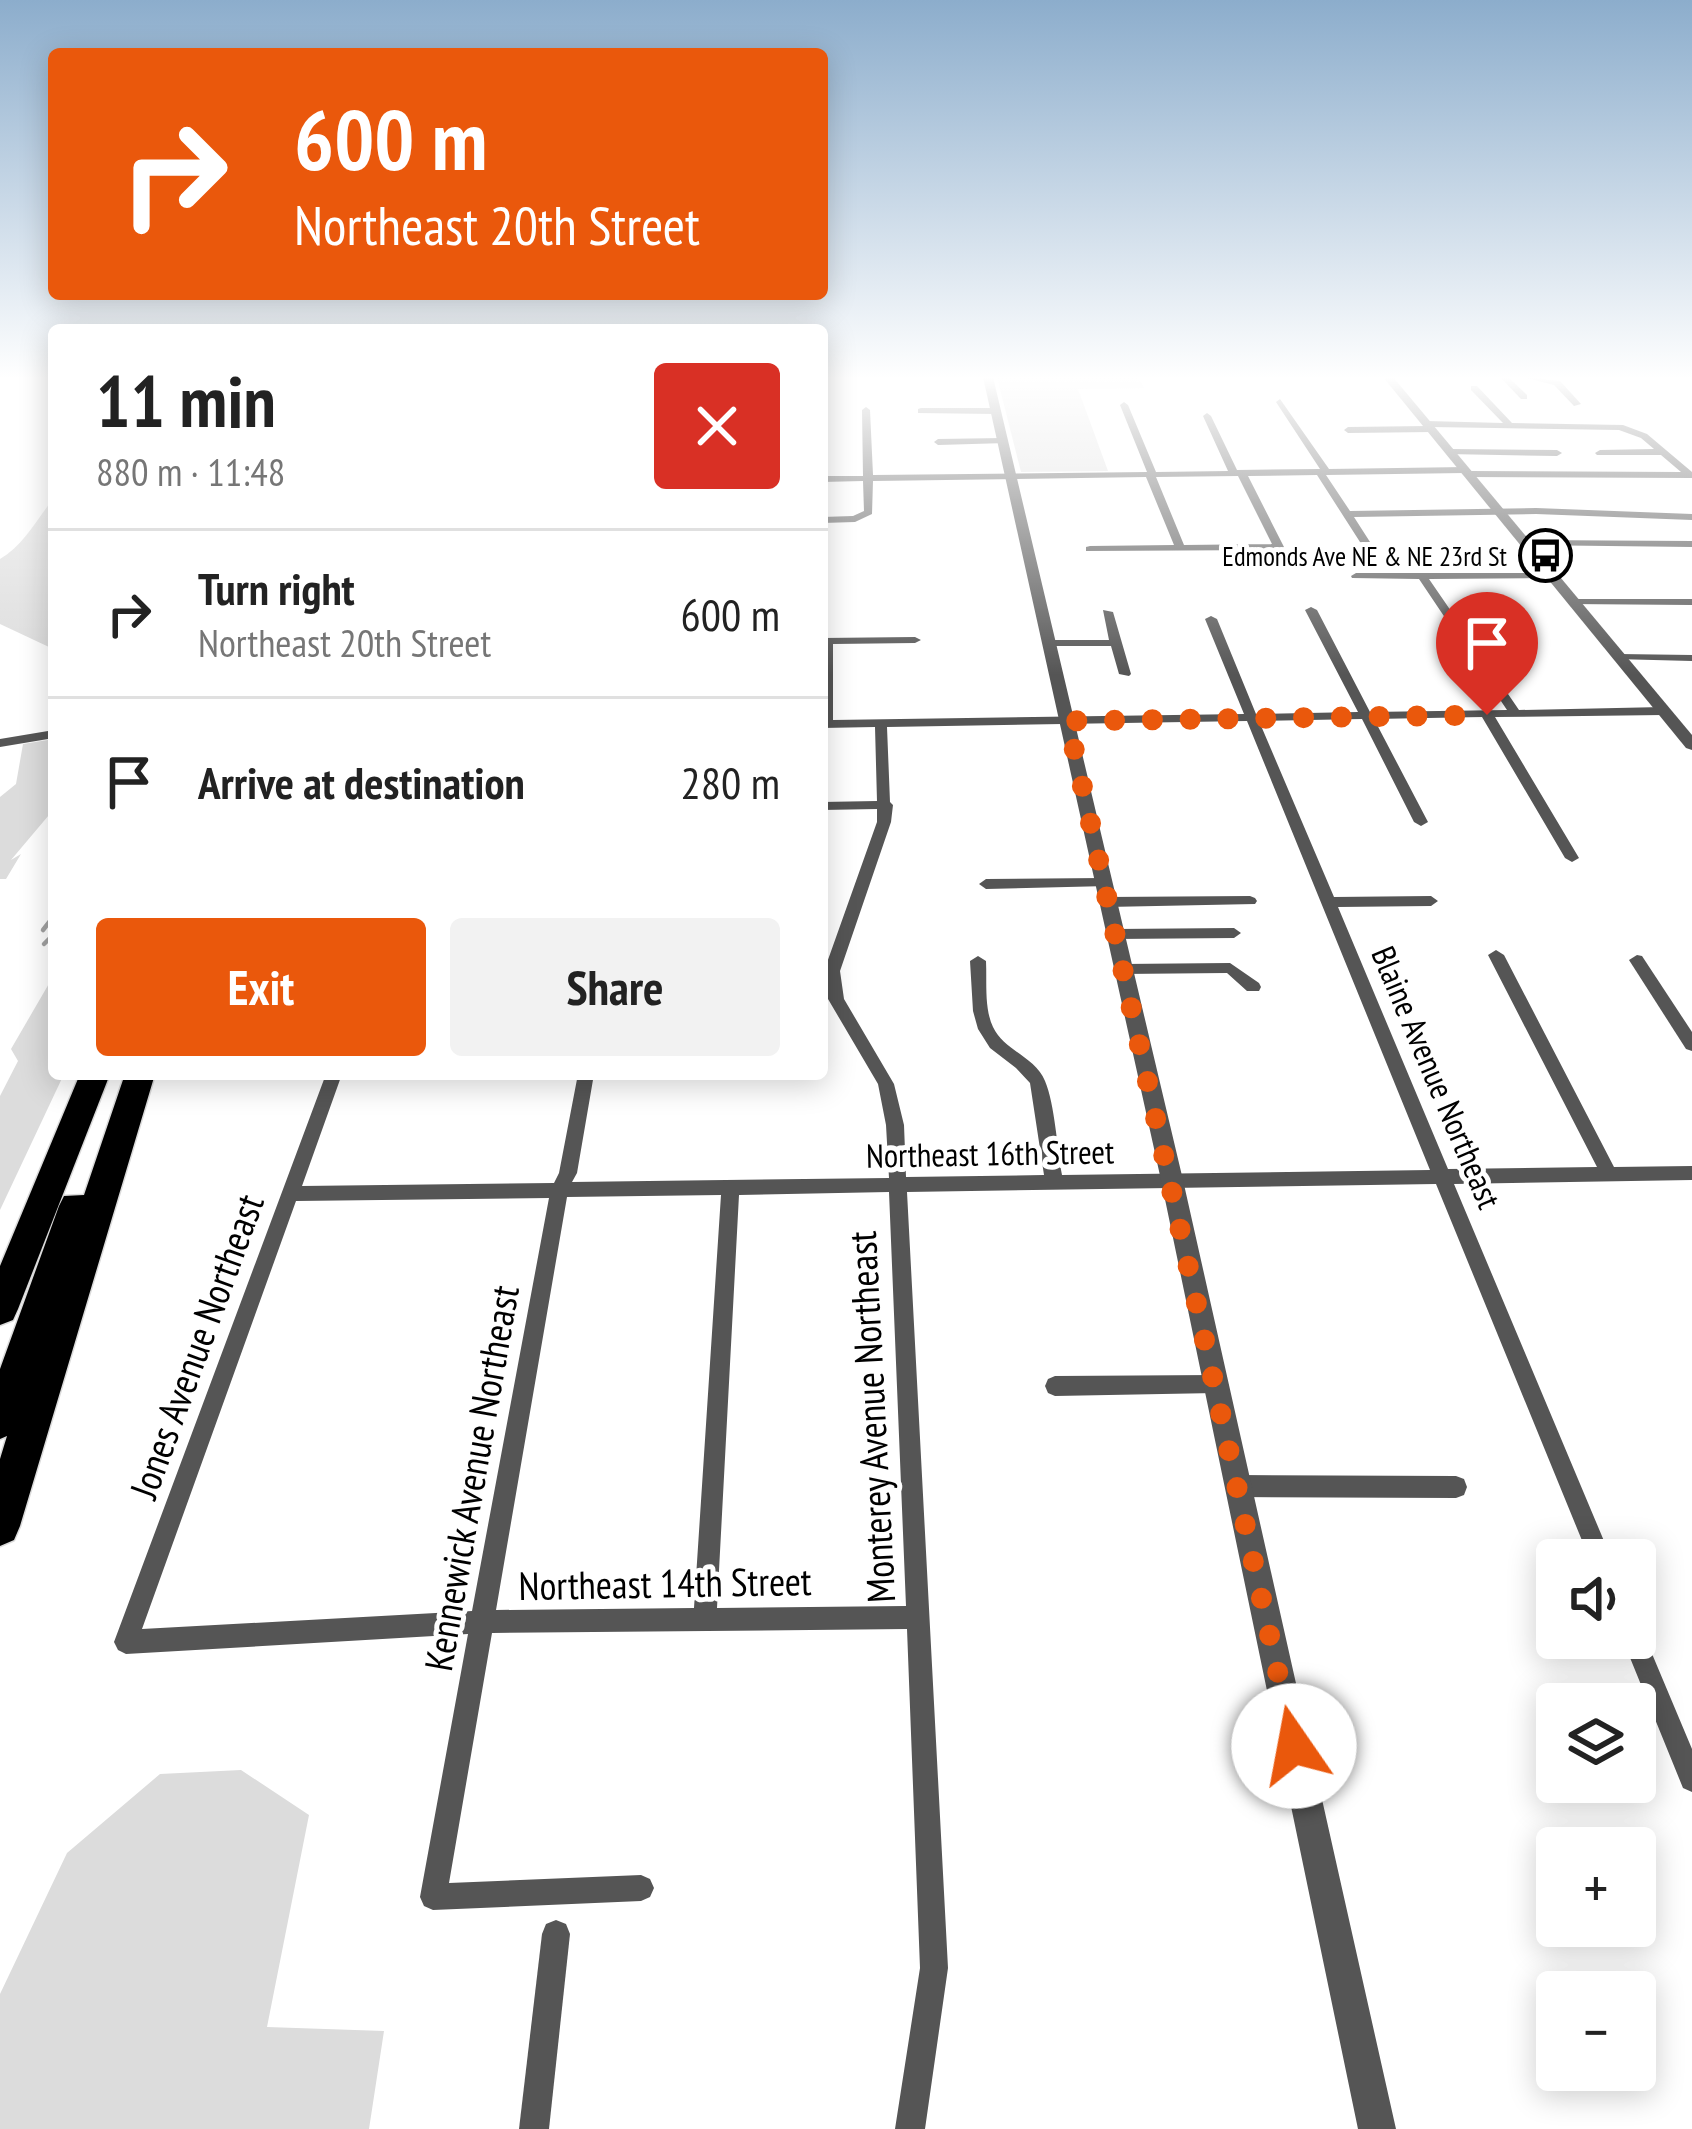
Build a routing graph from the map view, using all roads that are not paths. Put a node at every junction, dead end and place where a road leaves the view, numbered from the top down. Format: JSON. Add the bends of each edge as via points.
{"nodes":[{"id":1,"x":1057,"y":476,"type":"edge"},
{"id":2,"x":1153,"y":476,"type":"edge"},
{"id":3,"x":1239,"y":476,"type":"edge"},
{"id":4,"x":1325,"y":476,"type":"edge"},
{"id":5,"x":1469,"y":476,"type":"edge"},
{"id":6,"x":1011,"y":477,"type":"junction"},
{"id":7,"x":868,"y":478,"type":"junction"},
{"id":8,"x":828,"y":479,"type":"edge"},
{"id":9,"x":1498,"y":512,"type":"junction"},
{"id":10,"x":1347,"y":514,"type":"junction"},
{"id":11,"x":1692,"y":517,"type":"edge"},
{"id":12,"x":828,"y":520,"type":"edge"},
{"id":13,"x":1365,"y":542,"type":"dead end"},
{"id":14,"x":1525,"y":543,"type":"junction"},
{"id":15,"x":1692,"y":544,"type":"edge"},
{"id":16,"x":1180,"y":548,"type":"junction"},
{"id":17,"x":1090,"y":549,"type":"dead end"},
{"id":18,"x":1551,"y":575,"type":"junction"},
{"id":19,"x":1356,"y":576,"type":"dead end"},
{"id":20,"x":1423,"y":576,"type":"junction"},
{"id":21,"x":1573,"y":602,"type":"junction"},
{"id":22,"x":1692,"y":602,"type":"edge"},
{"id":23,"x":1311,"y":610,"type":"dead end"},
{"id":24,"x":1107,"y":612,"type":"dead end"},
{"id":25,"x":1211,"y":619,"type":"dead end"},
{"id":26,"x":915,"y":640,"type":"dead end"},
{"id":27,"x":828,"y":641,"type":"edge"},
{"id":28,"x":1116,"y":643,"type":"junction"},
{"id":29,"x":1050,"y":644,"type":"junction"},
{"id":30,"x":1619,"y":657,"type":"junction"},
{"id":31,"x":1692,"y":658,"type":"edge"},
{"id":32,"x":1125,"y":674,"type":"dead end"},
{"id":33,"x":1663,"y":711,"type":"junction"},
{"id":34,"x":1487,"y":715,"type":"junction"},
{"id":35,"x":1517,"y":715,"type":"junction"},
{"id":36,"x":1366,"y":716,"type":"junction"},
{"id":37,"x":1251,"y":717,"type":"junction"},
{"id":38,"x":1068,"y":721,"type":"junction"},
{"id":39,"x":881,"y":723,"type":"junction"},
{"id":40,"x":828,"y":724,"type":"edge"},
{"id":41,"x":48,"y":735,"type":"edge"},
{"id":42,"x":0,"y":743,"type":"edge"},
{"id":43,"x":1692,"y":744,"type":"edge"},
{"id":44,"x":886,"y":805,"type":"junction"},
{"id":45,"x":828,"y":806,"type":"edge"},
{"id":46,"x":1421,"y":822,"type":"dead end"},
{"id":47,"x":1572,"y":858,"type":"dead end"},
{"id":48,"x":986,"y":884,"type":"dead end"},
{"id":49,"x":1105,"y":892,"type":"junction"},
{"id":50,"x":1431,"y":901,"type":"dead end"},
{"id":51,"x":1250,"y":902,"type":"dead end"},
{"id":52,"x":1329,"y":902,"type":"junction"},
{"id":53,"x":1234,"y":933,"type":"dead end"},
{"id":54,"x":1115,"y":934,"type":"junction"},
{"id":55,"x":1496,"y":956,"type":"dead end"},
{"id":56,"x":1637,"y":960,"type":"dead end"},
{"id":57,"x":978,"y":961,"type":"dead end"},
{"id":58,"x":1122,"y":969,"type":"junction"},
{"id":59,"x":1253,"y":987,"type":"dead end"},
{"id":60,"x":829,"y":1000,"type":"edge"},
{"id":61,"x":1692,"y":1045,"type":"edge"},
{"id":62,"x":91,"y":1080,"type":"edge"},
{"id":63,"x":92,"y":1080,"type":"edge"},
{"id":64,"x":126,"y":1080,"type":"edge"},
{"id":65,"x":138,"y":1080,"type":"edge"},
{"id":66,"x":332,"y":1080,"type":"edge"},
{"id":67,"x":585,"y":1080,"type":"edge"},
{"id":68,"x":1692,"y":1173,"type":"edge"},
{"id":69,"x":1610,"y":1174,"type":"junction"},
{"id":70,"x":1443,"y":1176,"type":"junction"},
{"id":71,"x":1172,"y":1180,"type":"junction"},
{"id":72,"x":1054,"y":1181,"type":"junction"},
{"id":73,"x":896,"y":1185,"type":"junction"},
{"id":74,"x":730,"y":1188,"type":"junction"},
{"id":75,"x":559,"y":1190,"type":"junction"},
{"id":76,"x":290,"y":1194,"type":"junction"},
{"id":77,"x":0,"y":1257,"type":"edge"},
{"id":78,"x":0,"y":1310,"type":"edge"},
{"id":79,"x":1216,"y":1384,"type":"junction"},
{"id":80,"x":1055,"y":1386,"type":"dead end"},
{"id":81,"x":0,"y":1421,"type":"edge"},
{"id":82,"x":1238,"y":1486,"type":"junction"},
{"id":83,"x":1456,"y":1487,"type":"dead end"},
{"id":84,"x":0,"y":1526,"type":"edge"},
{"id":85,"x":1592,"y":1539,"type":"edge"},
{"id":86,"x":705,"y":1616,"type":"junction"},
{"id":87,"x":916,"y":1617,"type":"junction"},
{"id":88,"x":482,"y":1622,"type":"junction"},
{"id":89,"x":127,"y":1642,"type":"joint"},
{"id":90,"x":1645,"y":1659,"type":"edge"},
{"id":91,"x":1682,"y":1729,"type":"edge"},
{"id":92,"x":1692,"y":1779,"type":"edge"},
{"id":93,"x":641,"y":1888,"type":"dead end"},
{"id":94,"x":556,"y":1934,"type":"dead end"},
{"id":95,"x":534,"y":2129,"type":"edge"},
{"id":96,"x":910,"y":2129,"type":"edge"},
{"id":97,"x":1377,"y":2129,"type":"edge"}],
"edges":[{"from":1,"to":6,"type":"street"},
{"from":2,"to":16,"type":"street"},
{"from":3,"to":16,"type":"street","via":[[1279,547]]},
{"from":4,"to":10,"type":"street"},
{"from":5,"to":9,"type":"street"},
{"from":6,"to":7,"type":"street"},
{"from":6,"to":29,"type":"street"},
{"from":7,"to":8,"type":"street"},
{"from":7,"to":12,"type":"street","via":[[865,517]]},
{"from":9,"to":10,"type":"street"},
{"from":9,"to":11,"type":"street"},
{"from":9,"to":14,"type":"street"},
{"from":10,"to":13,"type":"street"},
{"from":14,"to":15,"type":"street"},
{"from":14,"to":18,"type":"street"},
{"from":16,"to":17,"type":"street"},
{"from":18,"to":20,"type":"street"},
{"from":18,"to":21,"type":"street"},
{"from":19,"to":20,"type":"street"},
{"from":20,"to":35,"type":"street"},
{"from":21,"to":22,"type":"street"},
{"from":21,"to":30,"type":"street"},
{"from":23,"to":36,"type":"street"},
{"from":24,"to":28,"type":"street"},
{"from":25,"to":37,"type":"street","name":"Blaine Avenue Northeast"},
{"from":26,"to":27,"type":"street"},
{"from":28,"to":29,"type":"street"},
{"from":28,"to":32,"type":"street"},
{"from":29,"to":38,"type":"street"},
{"from":30,"to":31,"type":"street"},
{"from":30,"to":33,"type":"street"},
{"from":33,"to":35,"type":"street"},
{"from":33,"to":43,"type":"street"},
{"from":34,"to":35,"type":"street"},
{"from":34,"to":36,"type":"street"},
{"from":34,"to":47,"type":"street"},
{"from":36,"to":37,"type":"street"},
{"from":36,"to":46,"type":"street"},
{"from":37,"to":38,"type":"street"},
{"from":37,"to":52,"type":"street","name":"Blaine Avenue Northeast"},
{"from":38,"to":39,"type":"street"},
{"from":38,"to":49,"type":"street"},
{"from":39,"to":40,"type":"street"},
{"from":39,"to":44,"type":"street","name":"Monterey Avenue Northeast"},
{"from":41,"to":42,"type":"street"},
{"from":44,"to":45,"type":"street"},
{"from":44,"to":60,"type":"street","name":"Monterey Avenue Northeast","via":[[835,956]]},
{"from":48,"to":49,"type":"street"},
{"from":49,"to":51,"type":"street"},
{"from":49,"to":54,"type":"street"},
{"from":50,"to":52,"type":"street"},
{"from":52,"to":70,"type":"street","name":"Blaine Avenue Northeast"},
{"from":53,"to":54,"type":"street"},
{"from":54,"to":58,"type":"street"},
{"from":55,"to":69,"type":"street"},
{"from":56,"to":61,"type":"street"},
{"from":57,"to":72,"type":"street","via":[[984,1028],[1038,1083]]},
{"from":58,"to":59,"type":"street","via":[[1230,968]]},
{"from":58,"to":71,"type":"street"},
{"from":60,"to":73,"type":"street","name":"Monterey Avenue Northeast","via":[[878,1067],[893,1103]]},
{"from":62,"to":77,"type":"highway"},
{"from":63,"to":78,"type":"highway"},
{"from":64,"to":81,"type":"highway"},
{"from":65,"to":84,"type":"highway"},
{"from":66,"to":76,"type":"street","name":"Jones Avenue Northeast"},
{"from":67,"to":75,"type":"street","name":"Kennewick Avenue Northeast"},
{"from":68,"to":69,"type":"street","name":"Northeast 16th Street"},
{"from":69,"to":70,"type":"street","name":"Northeast 16th Street"},
{"from":70,"to":71,"type":"street","name":"Northeast 16th Street"},
{"from":70,"to":85,"type":"street","name":"Blaine Avenue Northeast"},
{"from":71,"to":72,"type":"street","name":"Northeast 16th Street"},
{"from":71,"to":79,"type":"street"},
{"from":72,"to":73,"type":"street","name":"Northeast 16th Street"},
{"from":73,"to":74,"type":"street","name":"Northeast 16th Street"},
{"from":73,"to":87,"type":"street","name":"Monterey Avenue Northeast"},
{"from":74,"to":75,"type":"street","name":"Northeast 16th Street"},
{"from":74,"to":86,"type":"street"},
{"from":75,"to":76,"type":"street","name":"Northeast 16th Street"},
{"from":75,"to":88,"type":"street","name":"Kennewick Avenue Northeast"},
{"from":76,"to":89,"type":"street","name":"Jones Avenue Northeast"},
{"from":79,"to":80,"type":"street"},
{"from":79,"to":82,"type":"street"},
{"from":82,"to":83,"type":"street"},
{"from":82,"to":97,"type":"street"},
{"from":86,"to":87,"type":"street","name":"Northeast 14th Street"},
{"from":86,"to":88,"type":"street","name":"Northeast 14th Street"},
{"from":87,"to":96,"type":"street","name":"Monterey Avenue Northeast","via":[[934,1968]]},
{"from":88,"to":89,"type":"street","name":"Northeast 14th Street"},
{"from":88,"to":93,"type":"street","name":"Kennewick Avenue Northeast","via":[[433,1897]]},
{"from":90,"to":91,"type":"street"},
{"from":91,"to":92,"type":"street"},
{"from":94,"to":95,"type":"street"}]}
